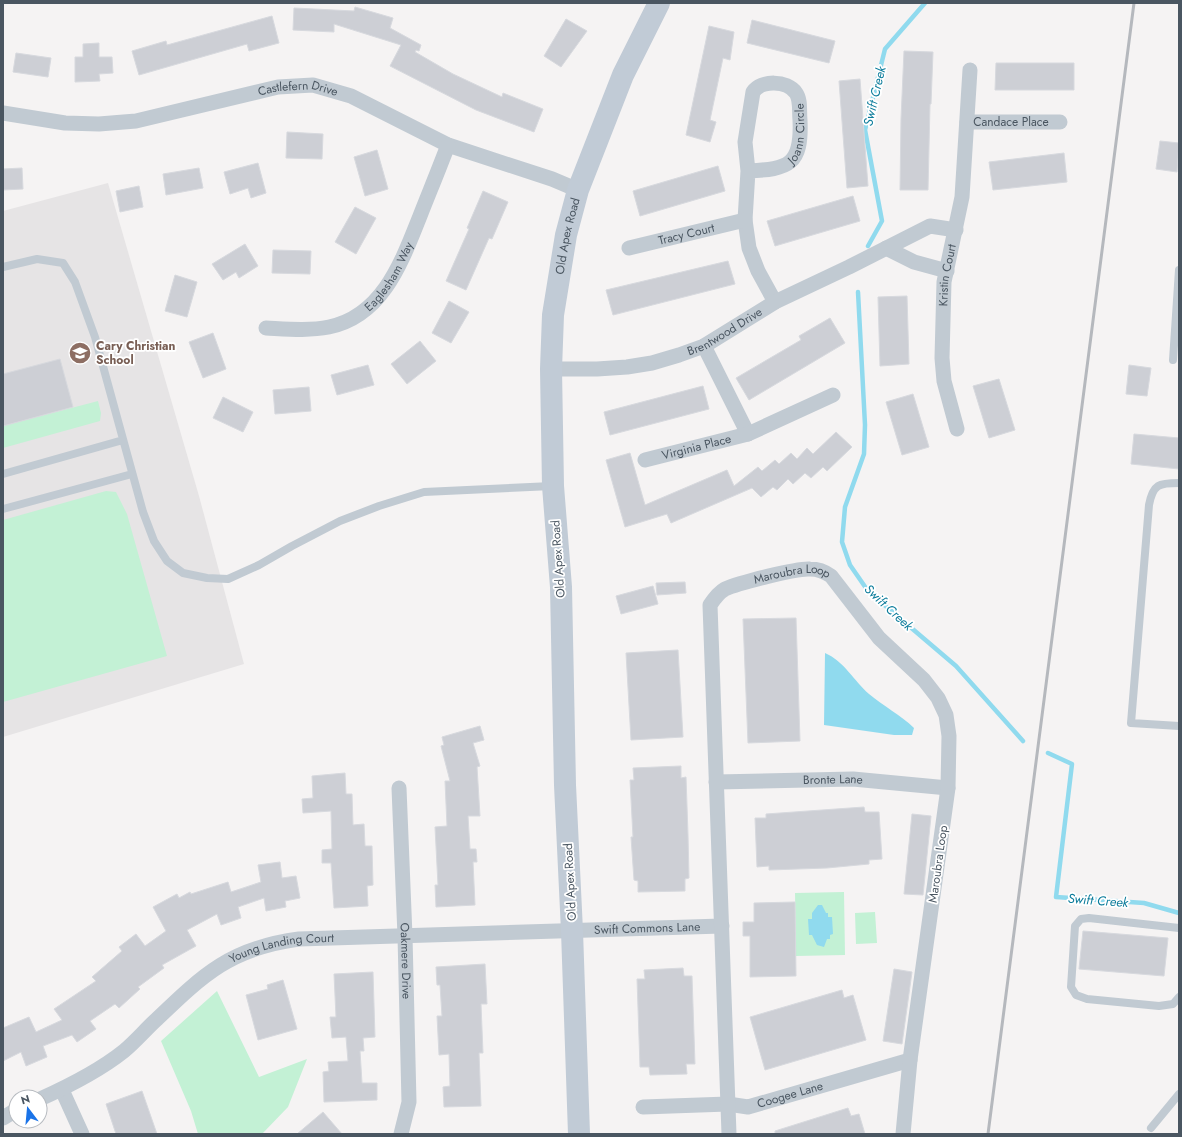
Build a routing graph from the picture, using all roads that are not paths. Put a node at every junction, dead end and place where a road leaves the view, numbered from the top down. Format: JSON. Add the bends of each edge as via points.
{"nodes":[{"id":1,"x":659,"y":3,"type":"edge"},
{"id":2,"x":970,"y":70,"type":"dead end"},
{"id":3,"x":3,"y":113,"type":"edge"},
{"id":4,"x":967,"y":122,"type":"junction"},
{"id":5,"x":1060,"y":122,"type":"dead end"},
{"id":6,"x":448,"y":145,"type":"junction"},
{"id":7,"x":748,"y":171,"type":"junction"},
{"id":8,"x":578,"y":190,"type":"junction"},
{"id":9,"x":744,"y":220,"type":"junction"},
{"id":10,"x":956,"y":230,"type":"junction"},
{"id":11,"x":629,"y":248,"type":"dead end"},
{"id":12,"x":886,"y":248,"type":"junction"},
{"id":13,"x":3,"y":267,"type":"edge"},
{"id":14,"x":1179,"y":270,"type":"edge"},
{"id":15,"x":947,"y":271,"type":"junction"},
{"id":16,"x":775,"y":302,"type":"junction"},
{"id":17,"x":266,"y":328,"type":"dead end"},
{"id":18,"x":704,"y":346,"type":"junction"},
{"id":19,"x":1173,"y":360,"type":"dead end"},
{"id":20,"x":551,"y":369,"type":"junction"},
{"id":21,"x":833,"y":395,"type":"dead end"},
{"id":22,"x":957,"y":429,"type":"dead end"},
{"id":23,"x":748,"y":434,"type":"junction"},
{"id":24,"x":123,"y":440,"type":"junction"},
{"id":25,"x":645,"y":460,"type":"dead end"},
{"id":26,"x":3,"y":474,"type":"edge"},
{"id":27,"x":132,"y":474,"type":"junction"},
{"id":28,"x":1179,"y":483,"type":"edge"},
{"id":29,"x":553,"y":486,"type":"junction"},
{"id":30,"x":3,"y":509,"type":"edge"},
{"id":31,"x":1179,"y":726,"type":"edge"},
{"id":32,"x":716,"y":782,"type":"junction"},
{"id":33,"x":399,"y":788,"type":"dead end"},
{"id":34,"x":948,"y":788,"type":"junction"},
{"id":35,"x":722,"y":926,"type":"junction"},
{"id":36,"x":1179,"y":928,"type":"edge"},
{"id":37,"x":572,"y":931,"type":"junction"},
{"id":38,"x":405,"y":936,"type":"junction"},
{"id":39,"x":1179,"y":997,"type":"edge"},
{"id":40,"x":910,"y":1060,"type":"junction"},
{"id":41,"x":62,"y":1090,"type":"junction"},
{"id":42,"x":1179,"y":1094,"type":"edge"},
{"id":43,"x":48,"y":1096,"type":"edge"},
{"id":44,"x":728,"y":1104,"type":"junction"},
{"id":45,"x":643,"y":1107,"type":"dead end"},
{"id":46,"x":1151,"y":1128,"type":"dead end"},
{"id":47,"x":82,"y":1134,"type":"edge"},
{"id":48,"x":401,"y":1134,"type":"edge"},
{"id":49,"x":579,"y":1134,"type":"edge"},
{"id":50,"x":729,"y":1134,"type":"edge"},
{"id":51,"x":903,"y":1134,"type":"edge"}],
"edges":[{"from":1,"to":8,"type":"main road","name":"Old Apex Road","via":[[623,75]]},
{"from":2,"to":4,"type":"street","name":"Candace Place"},
{"from":3,"to":6,"type":"street","name":"Castlefern Drive","via":[[65,123],[129,122],[278,87],[313,85],[351,96]]},
{"from":4,"to":5,"type":"street","name":"Candace Place"},
{"from":4,"to":10,"type":"street","name":"Kristin Court","via":[[962,197]]},
{"from":6,"to":8,"type":"street","name":"Castlefern Drive"},
{"from":6,"to":17,"type":"street","name":"Eaglesham Way","via":[[397,272],[376,301],[362,312],[330,326],[307,329]]},
{"from":7,"to":7,"type":"street","name":"Joann Circle","via":[[745,142],[753,92],[757,86],[764,83],[790,88],[796,93],[798,100],[799,144],[794,158],[778,169]]},
{"from":7,"to":9,"type":"street","name":"Joann Circle"},
{"from":8,"to":20,"type":"main road","name":"Old Apex Road","via":[[566,235],[553,315]]},
{"from":9,"to":11,"type":"street","name":"Tracy Court"},
{"from":9,"to":16,"type":"street","name":"Joann Circle","via":[[749,248]]},
{"from":10,"to":12,"type":"street","name":"Brentwood Drive","via":[[930,226]]},
{"from":10,"to":15,"type":"street","name":"Kristin Court"},
{"from":12,"to":15,"type":"street","via":[[914,262]]},
{"from":12,"to":16,"type":"street","name":"Brentwood Drive"},
{"from":13,"to":24,"type":"lane","via":[[37,259],[62,263],[75,282],[95,337]]},
{"from":14,"to":19,"type":"lane"},
{"from":15,"to":22,"type":"street","name":"Kristin Court","via":[[944,282],[942,358],[944,381]]},
{"from":16,"to":18,"type":"street","name":"Brentwood Drive"},
{"from":18,"to":20,"type":"street","name":"Brentwood Drive","via":[[652,363],[627,367],[597,370]]},
{"from":18,"to":23,"type":"street","name":"Virginia Place"},
{"from":20,"to":29,"type":"main road","name":"Old Apex Road"},
{"from":21,"to":23,"type":"street","name":"Virginia Place"},
{"from":23,"to":25,"type":"street","name":"Virginia Place"},
{"from":24,"to":26,"type":"lane"},
{"from":24,"to":27,"type":"lane"},
{"from":27,"to":29,"type":"lane","via":[[154,541],[167,561],[183,573],[228,579],[340,521],[424,492]]},
{"from":27,"to":30,"type":"lane"},
{"from":28,"to":31,"type":"lane","via":[[1163,483],[1152,492],[1149,505],[1131,723]]},
{"from":29,"to":37,"type":"main road","name":"Old Apex Road","via":[[561,587],[565,785]]},
{"from":32,"to":34,"type":"street","name":"Bronte Lane","via":[[853,779]]},
{"from":32,"to":34,"type":"street","name":"Maroubra Loop","via":[[710,605],[725,589],[808,569],[819,570],[831,576],[879,638],[924,680],[938,698],[946,715],[949,736]]},
{"from":32,"to":35,"type":"street","name":"Maroubra Loop"},
{"from":33,"to":38,"type":"street","name":"Oakmere Drive"},
{"from":34,"to":40,"type":"street","name":"Maroubra Loop"},
{"from":35,"to":37,"type":"street","name":"Swift Commons Lane"},
{"from":35,"to":44,"type":"street","name":"Maroubra Loop"},
{"from":36,"to":39,"type":"lane","via":[[1089,918],[1081,920],[1076,926],[1071,987],[1076,995],[1087,999],[1159,1006],[1173,1004]]},
{"from":37,"to":38,"type":"street","name":"Young Landing Court"},
{"from":37,"to":49,"type":"main road","name":"Old Apex Road"},
{"from":38,"to":41,"type":"street","name":"Young Landing Court","via":[[299,939],[247,950],[214,968],[107,1064]]},
{"from":38,"to":48,"type":"street","name":"Oakmere Drive","via":[[409,1102]]},
{"from":40,"to":44,"type":"street","name":"Coogee Lane","via":[[748,1107]]},
{"from":40,"to":51,"type":"street","name":"Maroubra Loop"},
{"from":41,"to":43,"type":"street","name":"Young Landing Court"},
{"from":41,"to":47,"type":"street"},
{"from":42,"to":46,"type":"lane"},
{"from":44,"to":45,"type":"street","name":"Coogee Lane"},
{"from":44,"to":50,"type":"street","name":"Maroubra Loop"}]}
